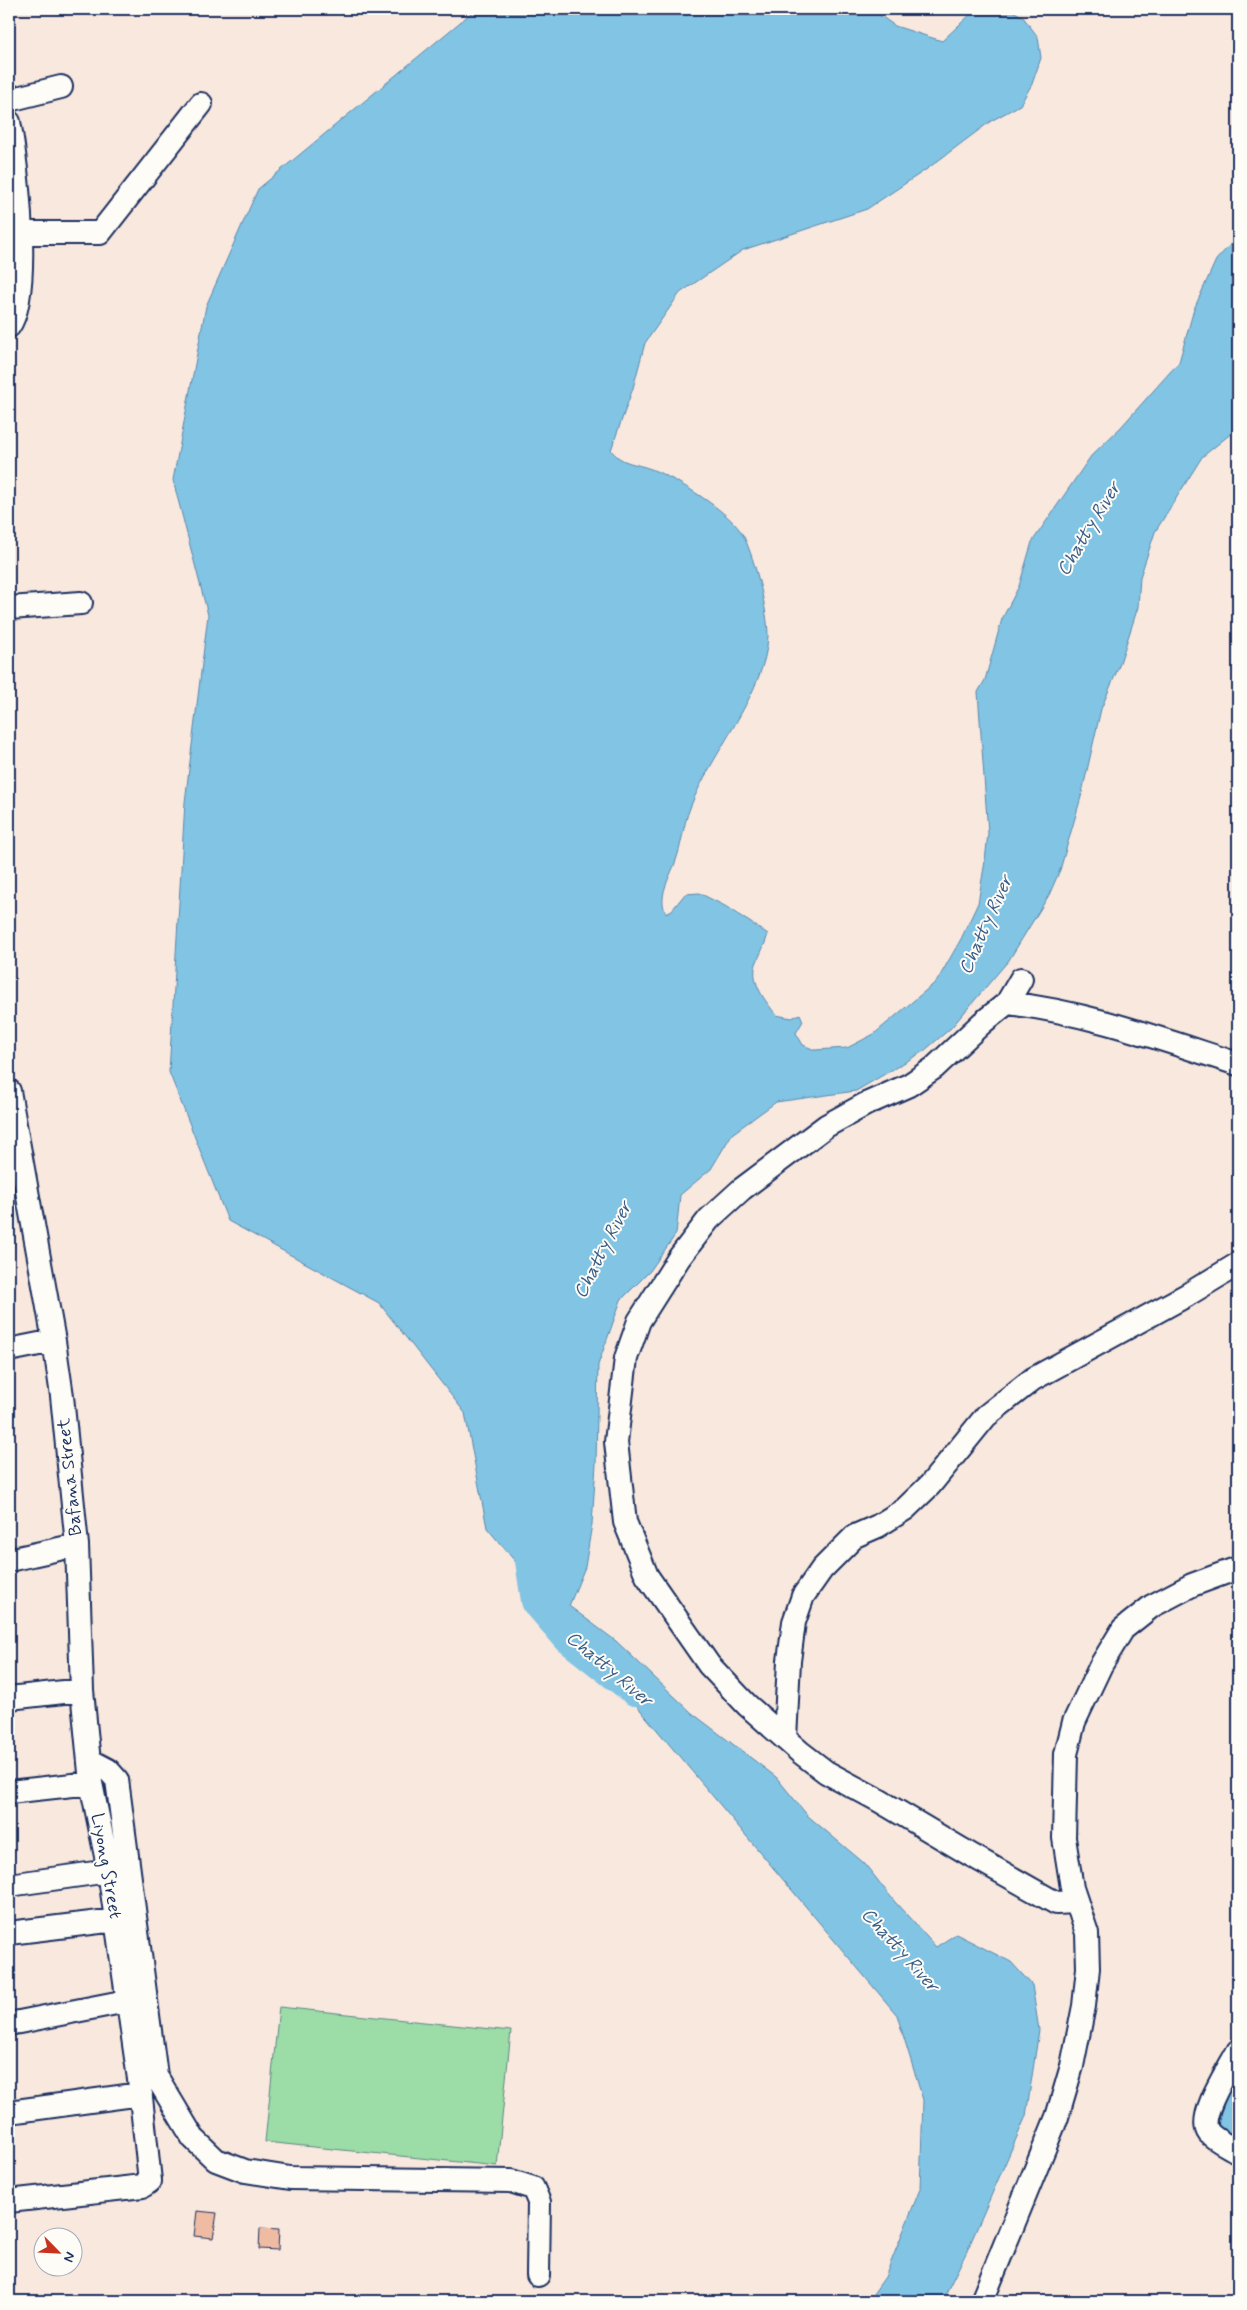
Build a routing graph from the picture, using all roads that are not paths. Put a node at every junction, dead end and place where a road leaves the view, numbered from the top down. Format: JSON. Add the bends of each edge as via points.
{"nodes":[{"id":1,"x":61,"y":87,"type":"dead end"},
{"id":2,"x":9,"y":100,"type":"edge"},
{"id":3,"x":201,"y":104,"type":"dead end"},
{"id":4,"x":9,"y":122,"type":"edge"},
{"id":5,"x":21,"y":233,"type":"junction"},
{"id":6,"x":9,"y":326,"type":"edge"},
{"id":7,"x":81,"y":603,"type":"dead end"},
{"id":8,"x":9,"y":608,"type":"edge"},
{"id":9,"x":1021,"y":979,"type":"dead end"},
{"id":10,"x":1008,"y":1003,"type":"junction"},
{"id":11,"x":1238,"y":1064,"type":"edge"},
{"id":12,"x":9,"y":1091,"type":"edge"},
{"id":13,"x":1238,"y":1264,"type":"edge"},
{"id":14,"x":54,"y":1341,"type":"junction"},
{"id":15,"x":9,"y":1350,"type":"edge"},
{"id":16,"x":77,"y":1545,"type":"junction"},
{"id":17,"x":9,"y":1560,"type":"edge"},
{"id":18,"x":1238,"y":1568,"type":"edge"},
{"id":19,"x":82,"y":1690,"type":"junction"},
{"id":20,"x":9,"y":1698,"type":"edge"},
{"id":21,"x":786,"y":1739,"type":"junction"},
{"id":22,"x":89,"y":1760,"type":"junction"},
{"id":23,"x":92,"y":1784,"type":"junction"},
{"id":24,"x":9,"y":1792,"type":"edge"},
{"id":25,"x":109,"y":1871,"type":"junction"},
{"id":26,"x":9,"y":1885,"type":"edge"},
{"id":27,"x":1076,"y":1902,"type":"junction"},
{"id":28,"x":116,"y":1920,"type":"junction"},
{"id":29,"x":9,"y":1933,"type":"edge"},
{"id":30,"x":127,"y":2001,"type":"junction"},
{"id":31,"x":9,"y":2024,"type":"edge"},
{"id":32,"x":1238,"y":2051,"type":"edge"},
{"id":33,"x":141,"y":2094,"type":"junction"},
{"id":34,"x":9,"y":2112,"type":"edge"},
{"id":35,"x":1238,"y":2152,"type":"edge"},
{"id":36,"x":9,"y":2201,"type":"edge"},
{"id":37,"x":538,"y":2275,"type":"dead end"},
{"id":38,"x":982,"y":2301,"type":"edge"}],
"edges":[{"from":1,"to":2,"type":"street"},
{"from":3,"to":5,"type":"street","via":[[100,233]]},
{"from":4,"to":5,"type":"street"},
{"from":5,"to":6,"type":"street","via":[[16,305]]},
{"from":7,"to":8,"type":"street"},
{"from":9,"to":10,"type":"street"},
{"from":10,"to":11,"type":"street","via":[[1090,1018]]},
{"from":10,"to":21,"type":"street","via":[[934,1068],[909,1085],[826,1126],[742,1189],[716,1213],[679,1258],[643,1314],[626,1358],[616,1442],[625,1522],[647,1576],[709,1665],[747,1705]]},
{"from":12,"to":14,"type":"street","name":"Bafana Street"},
{"from":13,"to":21,"type":"street","via":[[1033,1379],[986,1416],[930,1485],[905,1509],[855,1536],[822,1569],[802,1596],[794,1622]]},
{"from":14,"to":15,"type":"street"},
{"from":14,"to":16,"type":"street","name":"Bafana Street"},
{"from":16,"to":17,"type":"street","name":"Bafana Street"},
{"from":16,"to":19,"type":"street","name":"Liyong Street"},
{"from":18,"to":27,"type":"street","via":[[1192,1585],[1152,1606],[1123,1629],[1101,1665],[1074,1722],[1066,1754],[1064,1838]]},
{"from":19,"to":20,"type":"street"},
{"from":19,"to":22,"type":"street","name":"Liyong Street"},
{"from":21,"to":27,"type":"street","via":[[826,1772],[980,1860],[1056,1902]]},
{"from":22,"to":23,"type":"street","name":"Liyong Street"},
{"from":22,"to":37,"type":"street","via":[[108,1770],[117,1780],[156,2076],[193,2138],[216,2160],[245,2171],[290,2178],[511,2181],[533,2188],[539,2202]]},
{"from":23,"to":24,"type":"street"},
{"from":23,"to":25,"type":"street","name":"Liyong Street"},
{"from":25,"to":26,"type":"street"},
{"from":25,"to":28,"type":"street","name":"Liyong Street"},
{"from":27,"to":38,"type":"street","via":[[1087,1933],[1088,1968],[1072,2066],[1057,2117]]},
{"from":28,"to":29,"type":"street"},
{"from":28,"to":30,"type":"street","name":"Liyong Street"},
{"from":30,"to":31,"type":"street"},
{"from":30,"to":33,"type":"street","name":"Liyong Street"},
{"from":32,"to":35,"type":"street","via":[[1208,2108],[1204,2123],[1216,2139]]},
{"from":33,"to":34,"type":"street"},
{"from":33,"to":36,"type":"street","name":"Liyong Street","via":[[151,2175],[147,2184]]}]}
